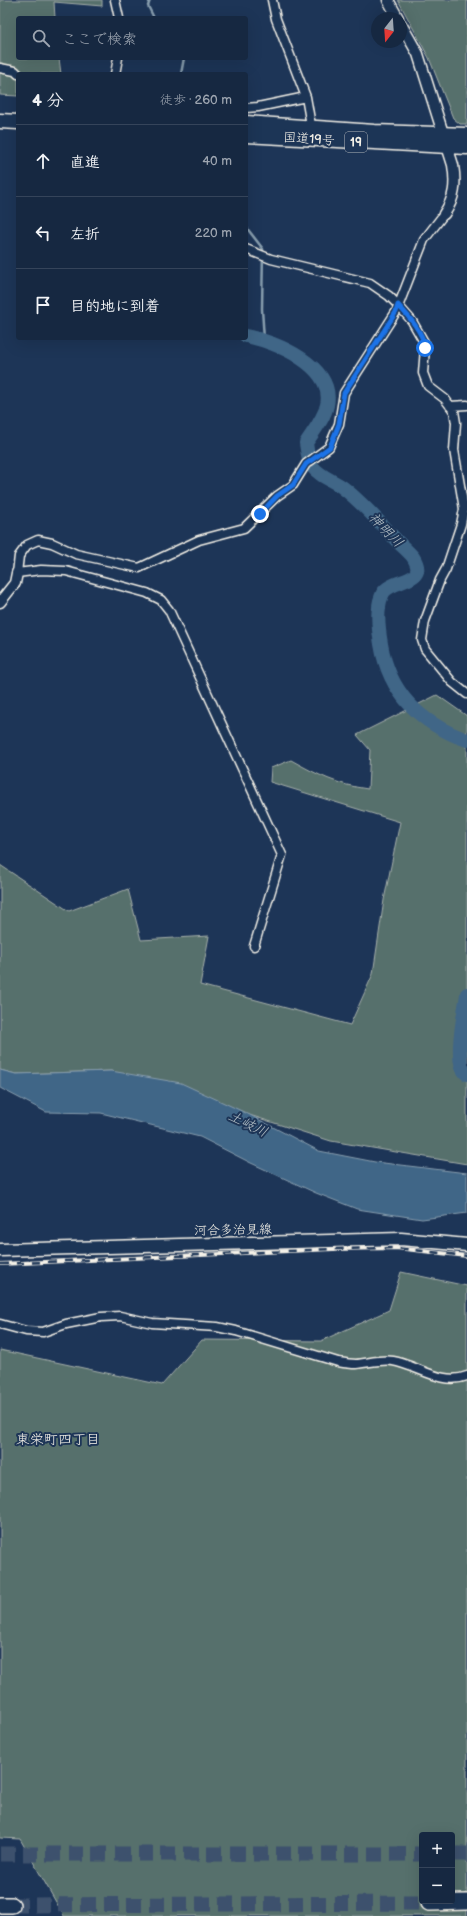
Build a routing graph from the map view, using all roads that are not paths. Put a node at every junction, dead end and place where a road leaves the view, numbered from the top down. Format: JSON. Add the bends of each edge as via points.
{"nodes":[{"id":1,"x":115,"y":0,"type":"edge"},
{"id":2,"x":272,"y":0,"type":"edge"},
{"id":3,"x":388,"y":0,"type":"edge"},
{"id":4,"x":395,"y":12,"type":"edge"},
{"id":5,"x":119,"y":16,"type":"edge"},
{"id":6,"x":407,"y":35,"type":"edge"},
{"id":7,"x":118,"y":60,"type":"edge"},
{"id":8,"x":0,"y":68,"type":"edge"},
{"id":9,"x":16,"y":72,"type":"edge"},
{"id":10,"x":115,"y":72,"type":"edge"},
{"id":11,"x":306,"y":97,"type":"junction"},
{"id":12,"x":248,"y":108,"type":"edge"},
{"id":13,"x":0,"y":114,"type":"edge"},
{"id":14,"x":16,"y":115,"type":"edge"},
{"id":15,"x":0,"y":121,"type":"edge"},
{"id":16,"x":16,"y":122,"type":"edge"},
{"id":17,"x":248,"y":133,"type":"edge"},
{"id":18,"x":313,"y":134,"type":"junction"},
{"id":19,"x":467,"y":135,"type":"edge"},
{"id":20,"x":446,"y":140,"type":"junction"},
{"id":21,"x":467,"y":147,"type":"edge"},
{"id":22,"x":444,"y":214,"type":"joint"},
{"id":23,"x":248,"y":251,"type":"edge"},
{"id":24,"x":398,"y":305,"type":"junction"},
{"id":25,"x":467,"y":405,"type":"edge"},
{"id":26,"x":450,"y":406,"type":"junction"},
{"id":27,"x":17,"y":573,"type":"junction"},
{"id":28,"x":0,"y":602,"type":"edge"},
{"id":29,"x":467,"y":694,"type":"edge"},
{"id":30,"x":254,"y":946,"type":"dead end"},
{"id":31,"x":467,"y":1245,"type":"edge"},
{"id":32,"x":0,"y":1250,"type":"edge"},
{"id":33,"x":0,"y":1324,"type":"edge"},
{"id":34,"x":467,"y":1376,"type":"edge"},
{"id":35,"x":455,"y":1902,"type":"edge"},
{"id":36,"x":467,"y":1902,"type":"edge"}],
"edges":[{"from":1,"to":5,"type":"street"},
{"from":2,"to":11,"type":"street","via":[[276,19]]},
{"from":3,"to":4,"type":"street"},
{"from":6,"to":20,"type":"street","via":[[418,54]]},
{"from":7,"to":10,"type":"street"},
{"from":8,"to":9,"type":"street"},
{"from":11,"to":12,"type":"street"},
{"from":11,"to":18,"type":"street"},
{"from":13,"to":14,"type":"highway"},
{"from":15,"to":16,"type":"highway"},
{"from":17,"to":18,"type":"highway","name":"国道19号","number":"19"},
{"from":18,"to":20,"type":"highway","name":"国道19号","number":"19"},
{"from":19,"to":20,"type":"highway","name":"国道19号","number":"19"},
{"from":20,"to":21,"type":"highway","name":"国道19号","number":"19"},
{"from":20,"to":22,"type":"street","via":[[455,180],[453,196]]},
{"from":22,"to":24,"type":"street","via":[[424,240]]},
{"from":23,"to":24,"type":"street","via":[[370,284]]},
{"from":24,"to":26,"type":"street","via":[[412,321],[424,342],[423,373],[428,386]]},
{"from":24,"to":27,"type":"street","via":[[376,345],[344,393],[339,424],[330,447],[306,464],[293,485],[277,496],[244,528],[199,540],[139,568],[76,554],[52,543],[38,540],[27,545],[19,556]]},
{"from":25,"to":26,"type":"street"},
{"from":26,"to":29,"type":"street","via":[[454,411],[456,423],[454,450],[464,509],[446,569],[424,621],[422,640],[425,649],[452,682]]},
{"from":27,"to":28,"type":"street","via":[[15,583]]},
{"from":27,"to":30,"type":"street","via":[[41,570],[66,571],[147,593],[161,600],[169,610],[282,855]]},
{"from":31,"to":32,"type":"main road","name":"河合多治見線","via":[[401,1239]]},
{"from":33,"to":34,"type":"street","via":[[26,1331],[43,1332],[66,1324],[120,1316],[152,1323],[217,1327],[236,1331],[338,1362],[354,1364],[392,1361],[433,1376],[450,1379]]},
{"from":35,"to":36,"type":"highway"}]}
